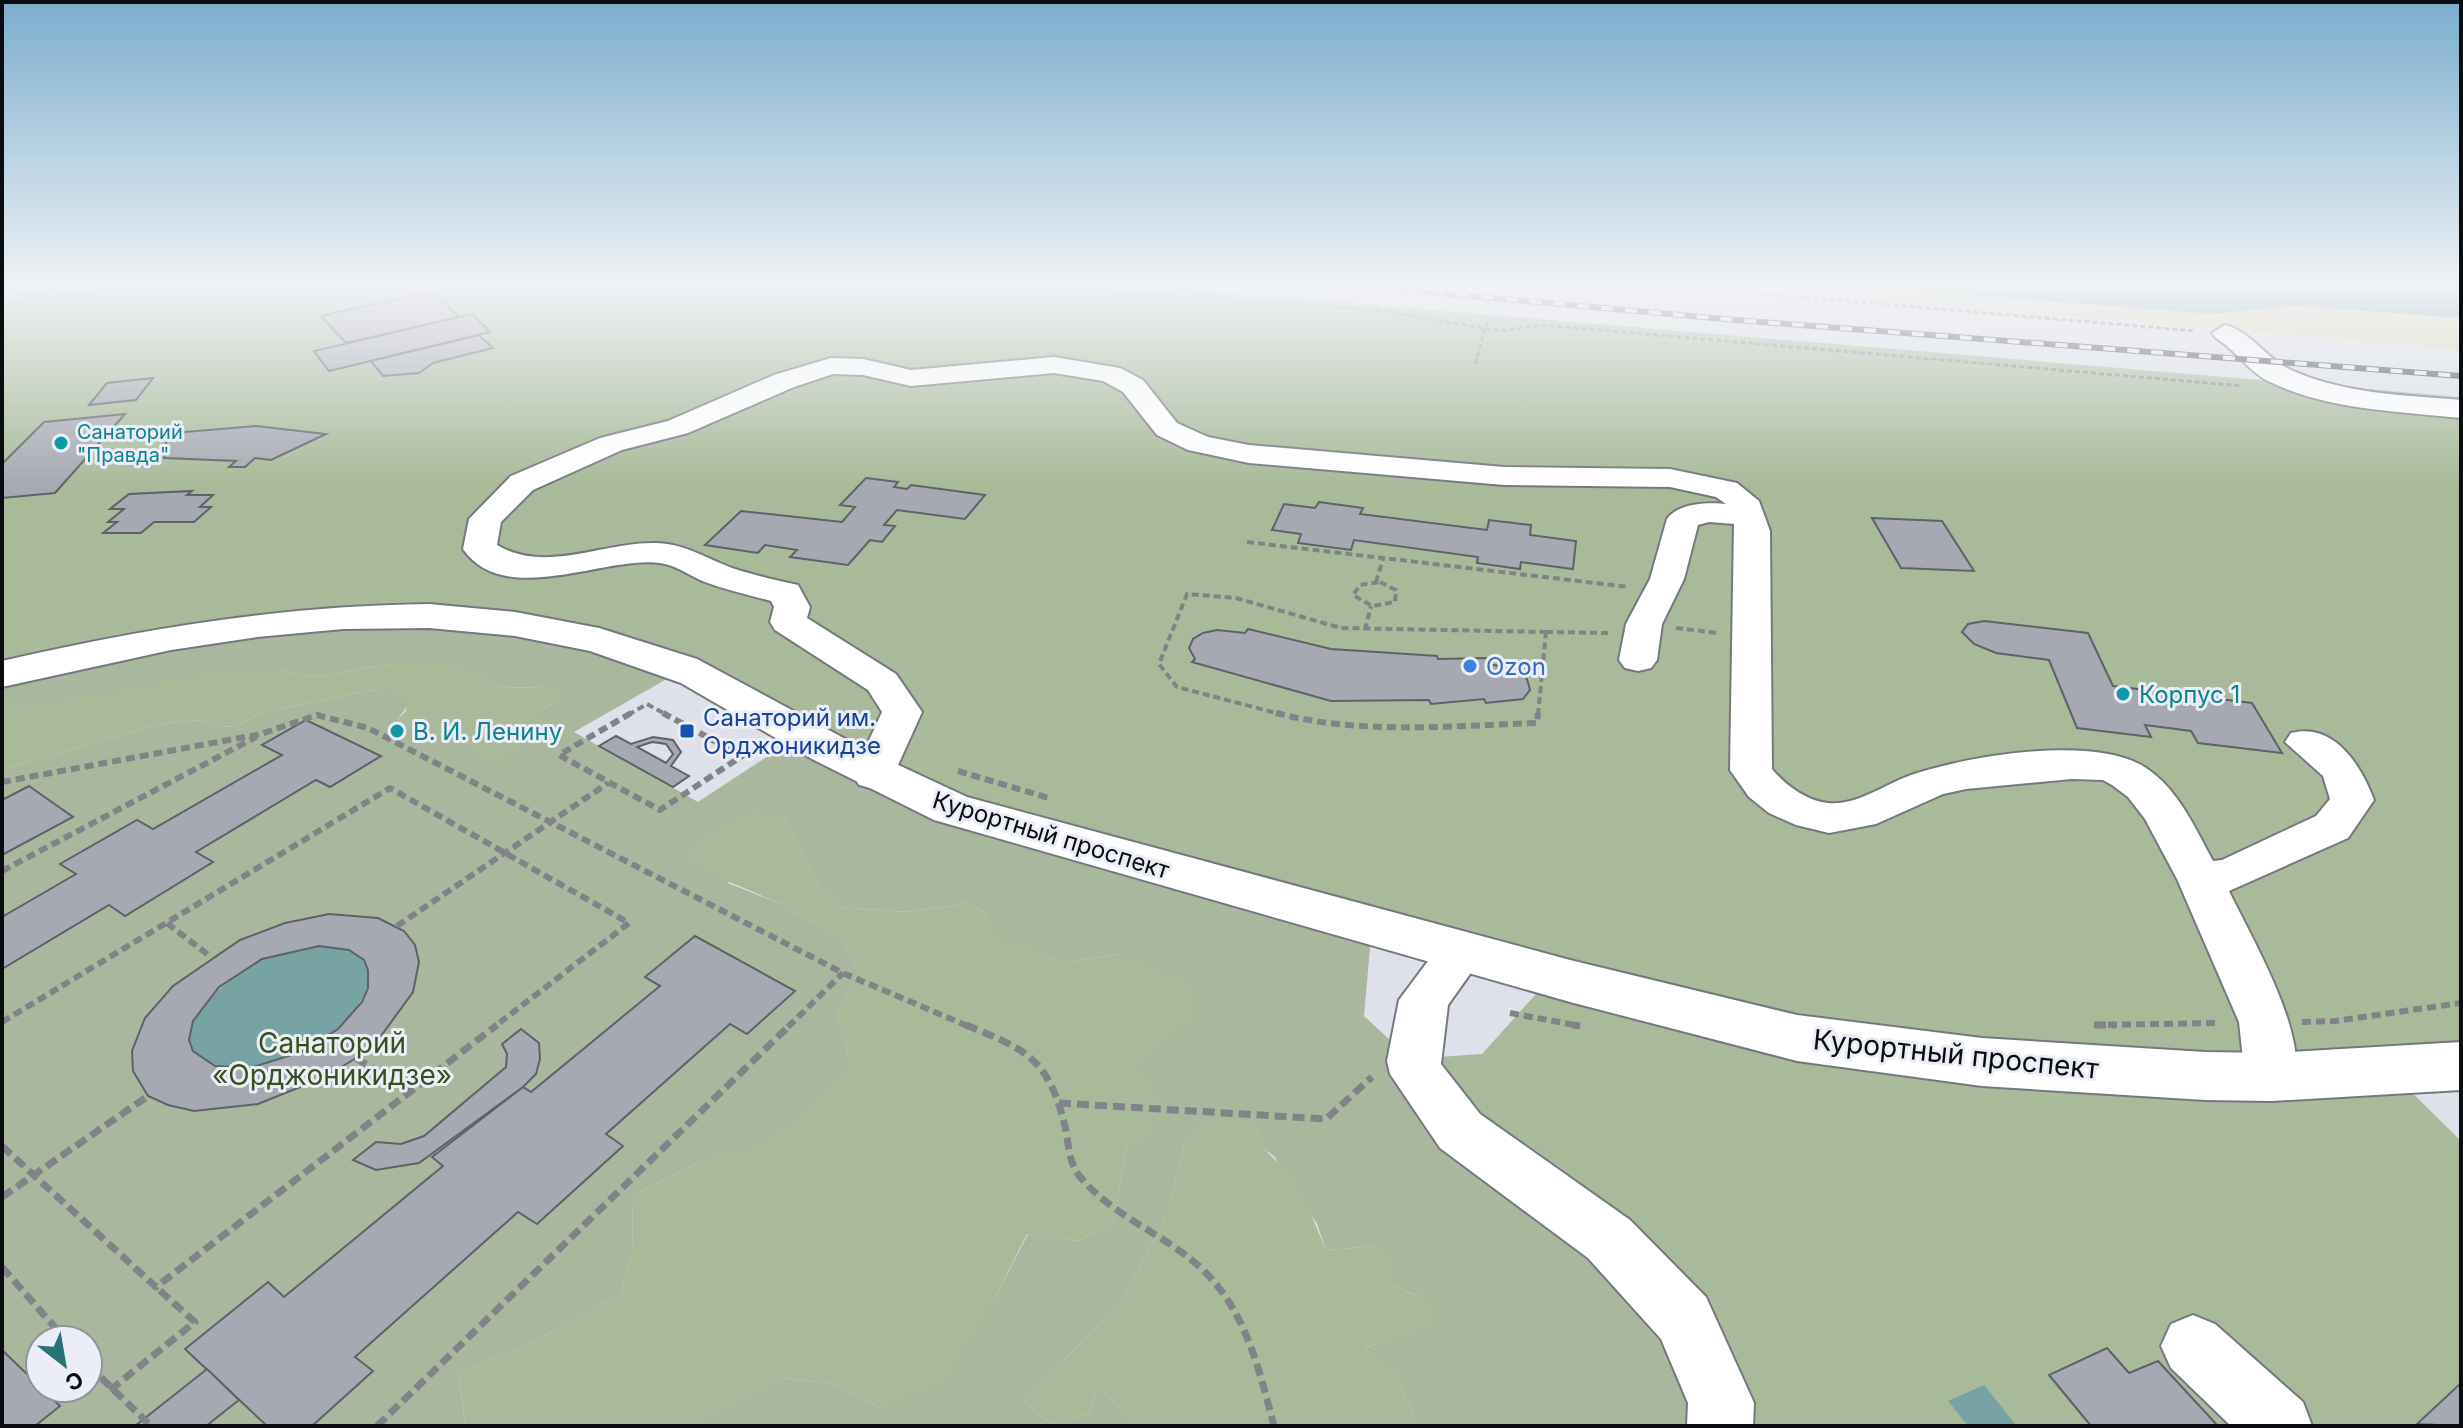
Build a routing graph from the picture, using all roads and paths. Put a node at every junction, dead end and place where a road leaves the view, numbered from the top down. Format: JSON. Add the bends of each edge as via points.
{"nodes":[{"id":1,"x":1478,"y":353,"type":"edge"},
{"id":2,"x":1860,"y":353,"type":"edge"},
{"id":3,"x":2250,"y":353,"type":"edge"},
{"id":4,"x":1475,"y":364,"type":"dead end"},
{"id":5,"x":2257,"y":387,"type":"dead end"},
{"id":6,"x":2461,"y":409,"type":"edge"},
{"id":7,"x":1749,"y":516,"type":"junction"},
{"id":8,"x":1247,"y":542,"type":"dead end"},
{"id":9,"x":1383,"y":559,"type":"junction"},
{"id":10,"x":1376,"y":582,"type":"junction"},
{"id":11,"x":1662,"y":591,"type":"junction"},
{"id":12,"x":1371,"y":606,"type":"junction"},
{"id":13,"x":1644,"y":624,"type":"junction"},
{"id":14,"x":1365,"y":630,"type":"junction"},
{"id":15,"x":1546,"y":632,"type":"junction"},
{"id":16,"x":1750,"y":637,"type":"junction"},
{"id":17,"x":1638,"y":660,"type":"dead end"},
{"id":18,"x":2,"y":674,"type":"edge"},
{"id":19,"x":698,"y":720,"type":"dead end"},
{"id":20,"x":689,"y":726,"type":"junction"},
{"id":21,"x":261,"y":734,"type":"junction"},
{"id":22,"x":2306,"y":742,"type":"dead end"},
{"id":23,"x":874,"y":775,"type":"junction"},
{"id":24,"x":2,"y":782,"type":"edge"},
{"id":25,"x":608,"y":783,"type":"junction"},
{"id":26,"x":551,"y":821,"type":"junction"},
{"id":27,"x":503,"y":852,"type":"junction"},
{"id":28,"x":2,"y":871,"type":"edge"},
{"id":29,"x":2200,"y":879,"type":"junction"},
{"id":30,"x":167,"y":923,"type":"junction"},
{"id":31,"x":397,"y":926,"type":"dead end"},
{"id":32,"x":1463,"y":950,"type":"junction"},
{"id":33,"x":211,"y":957,"type":"dead end"},
{"id":34,"x":843,"y":973,"type":"junction"},
{"id":35,"x":2461,"y":1003,"type":"edge"},
{"id":36,"x":2,"y":1022,"type":"edge"},
{"id":37,"x":2080,"y":1025,"type":"dead end"},
{"id":38,"x":2268,"y":1049,"type":"junction"},
{"id":39,"x":356,"y":1058,"type":"dead end"},
{"id":40,"x":1417,"y":1074,"type":"junction"},
{"id":41,"x":2454,"y":1074,"type":"edge"},
{"id":42,"x":410,"y":1093,"type":"junction"},
{"id":43,"x":148,"y":1096,"type":"dead end"},
{"id":44,"x":1059,"y":1103,"type":"junction"},
{"id":45,"x":2,"y":1146,"type":"edge"},
{"id":46,"x":34,"y":1175,"type":"junction"},
{"id":47,"x":2,"y":1197,"type":"edge"},
{"id":48,"x":2,"y":1267,"type":"edge"},
{"id":49,"x":156,"y":1287,"type":"junction"},
{"id":50,"x":52,"y":1324,"type":"edge"},
{"id":51,"x":2193,"y":1346,"type":"dead end"},
{"id":52,"x":104,"y":1383,"type":"edge"},
{"id":53,"x":110,"y":1390,"type":"junction"},
{"id":54,"x":151,"y":1426,"type":"edge"},
{"id":55,"x":377,"y":1426,"type":"edge"},
{"id":56,"x":1274,"y":1426,"type":"edge"},
{"id":57,"x":1720,"y":1426,"type":"edge"},
{"id":58,"x":2279,"y":1426,"type":"edge"}],
"edges":[{"from":1,"to":4,"type":"path"},
{"from":2,"to":5,"type":"path"},
{"from":3,"to":6,"type":"street","via":[[2278,374],[2344,396]]},
{"from":7,"to":11,"type":"street","via":[[1708,512],[1683,519]]},
{"from":7,"to":16,"type":"street"},
{"from":7,"to":23,"type":"street","via":[[1743,501],[1726,490],[1670,478],[1504,476],[1249,454],[1199,444],[1167,429],[1133,386],[1110,374],[1054,365],[911,378],[831,366],[678,427],[611,444],[557,466],[522,483],[485,519],[480,549],[498,563],[581,564],[653,552],[685,556],[733,580],[785,593],[792,607],[788,622],[882,682],[902,712]]},
{"from":8,"to":9,"type":"path"},
{"from":9,"to":10,"type":"path"},
{"from":9,"to":11,"type":"path"},
{"from":10,"to":12,"type":"path","via":[[1353,591],[1355,599]]},
{"from":10,"to":12,"type":"path","via":[[1392,587],[1398,598],[1390,605]]},
{"from":11,"to":13,"type":"street"},
{"from":12,"to":14,"type":"path"},
{"from":13,"to":15,"type":"path","via":[[1619,633]]},
{"from":13,"to":16,"type":"path"},
{"from":13,"to":17,"type":"street"},
{"from":14,"to":15,"type":"path"},
{"from":14,"to":15,"type":"path","via":[[1236,598],[1187,594],[1159,664],[1177,687],[1318,724],[1367,728],[1537,723]]},
{"from":16,"to":29,"type":"street","via":[[1751,770],[1762,788],[1810,816],[1848,820],[1929,783],[2111,767],[2146,789]]},
{"from":18,"to":23,"type":"main road","name":"Курортный проспект","via":[[261,623],[363,615],[512,623],[596,638],[683,668]]},
{"from":19,"to":20,"type":"path"},
{"from":20,"to":25,"type":"path","via":[[647,704],[559,755]]},
{"from":20,"to":25,"type":"path","via":[[742,756],[660,810]]},
{"from":21,"to":24,"type":"path"},
{"from":21,"to":26,"type":"path","via":[[317,715],[368,728]]},
{"from":21,"to":28,"type":"path"},
{"from":22,"to":29,"type":"street","via":[[2342,770],[2352,800],[2332,827],[2230,875]]},
{"from":23,"to":32,"type":"main road","name":"Курортный проспект","via":[[951,809]]},
{"from":25,"to":26,"type":"path"},
{"from":26,"to":27,"type":"path"},
{"from":26,"to":34,"type":"path"},
{"from":27,"to":30,"type":"path","via":[[390,788]]},
{"from":27,"to":31,"type":"path"},
{"from":27,"to":42,"type":"path","via":[[629,923]]},
{"from":29,"to":38,"type":"street"},
{"from":30,"to":33,"type":"path"},
{"from":30,"to":36,"type":"path"},
{"from":32,"to":38,"type":"main road","name":"Курортный проспект","via":[[1797,1038],[1982,1062]]},
{"from":32,"to":40,"type":"street","via":[[1424,1000],[1413,1061]]},
{"from":34,"to":44,"type":"path","via":[[995,1037],[1039,1062]]},
{"from":34,"to":55,"type":"path"},
{"from":35,"to":38,"type":"path","via":[[2335,1021]]},
{"from":37,"to":38,"type":"path"},
{"from":38,"to":41,"type":"main road","name":"Курортный проспект"},
{"from":39,"to":42,"type":"path"},
{"from":40,"to":44,"type":"path","via":[[1373,1077],[1326,1119]]},
{"from":40,"to":57,"type":"street","via":[[1460,1131],[1609,1239],[1684,1318],[1721,1403]]},
{"from":42,"to":49,"type":"path"},
{"from":43,"to":46,"type":"path"},
{"from":44,"to":56,"type":"path","via":[[1075,1170],[1102,1199],[1201,1268],[1234,1306],[1257,1360]]},
{"from":45,"to":46,"type":"path"},
{"from":46,"to":47,"type":"path"},
{"from":46,"to":49,"type":"path"},
{"from":48,"to":50,"type":"path"},
{"from":49,"to":53,"type":"path","via":[[195,1322]]},
{"from":51,"to":58,"type":"street"},
{"from":52,"to":53,"type":"path"},
{"from":53,"to":54,"type":"path"}]}
